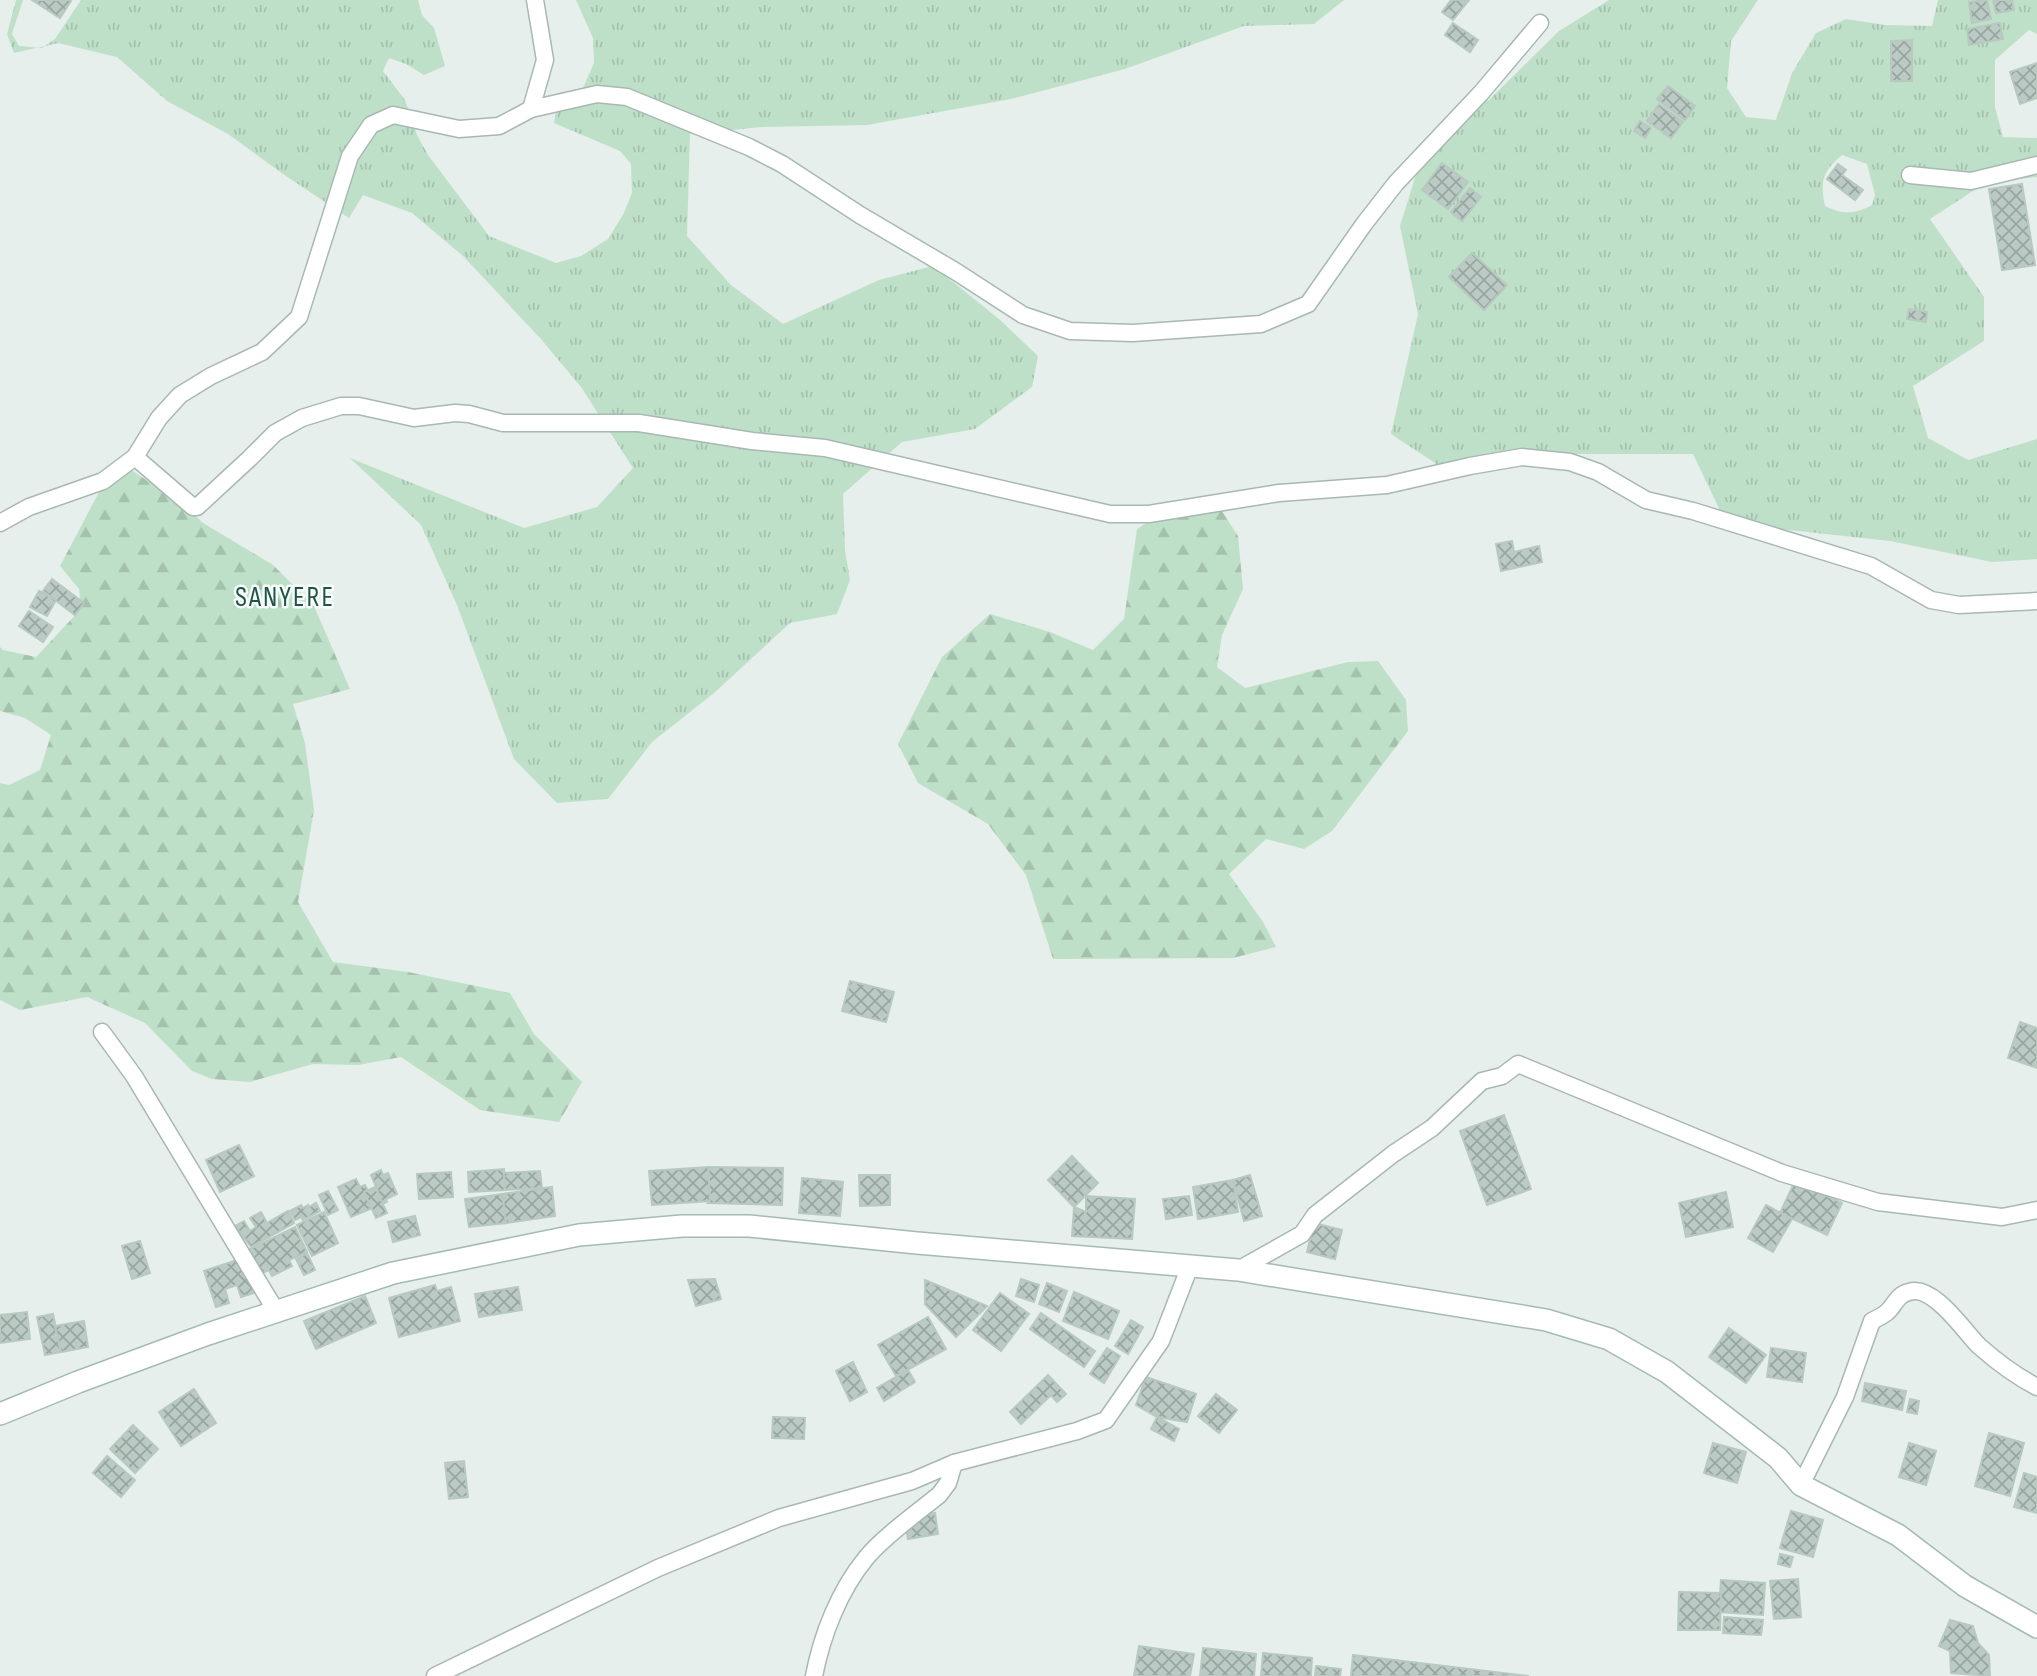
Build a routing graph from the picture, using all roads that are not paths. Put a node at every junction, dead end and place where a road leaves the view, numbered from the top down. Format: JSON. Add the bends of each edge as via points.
{"nodes":[{"id":1,"x":535,"y":0,"type":"edge"},
{"id":2,"x":1539,"y":23,"type":"dead end"},
{"id":3,"x":531,"y":110,"type":"junction"},
{"id":4,"x":2037,"y":166,"type":"edge"},
{"id":5,"x":1910,"y":175,"type":"dead end"},
{"id":6,"x":135,"y":457,"type":"junction"},
{"id":7,"x":0,"y":523,"type":"edge"},
{"id":8,"x":2037,"y":601,"type":"edge"},
{"id":9,"x":102,"y":1032,"type":"dead end"},
{"id":10,"x":2037,"y":1210,"type":"edge"},
{"id":11,"x":1190,"y":1266,"type":"junction"},
{"id":12,"x":1238,"y":1270,"type":"junction"},
{"id":13,"x":276,"y":1311,"type":"junction"},
{"id":14,"x":2037,"y":1387,"type":"edge"},
{"id":15,"x":0,"y":1414,"type":"edge"},
{"id":16,"x":954,"y":1463,"type":"junction"},
{"id":17,"x":1801,"y":1485,"type":"junction"},
{"id":18,"x":2037,"y":1627,"type":"edge"},
{"id":19,"x":436,"y":1676,"type":"edge"},
{"id":20,"x":814,"y":1676,"type":"edge"}],
"edges":[{"from":1,"to":3,"type":"street","via":[[545,60]]},
{"from":2,"to":3,"type":"street","via":[[1396,183],[1308,303],[1261,324],[1070,331],[1023,315],[782,164],[628,97],[597,94]]},
{"from":3,"to":6,"type":"street","via":[[499,126],[459,129],[393,115],[371,125],[350,156],[299,317],[262,352],[180,395]]},
{"from":4,"to":5,"type":"street","via":[[1971,181]]},
{"from":6,"to":7,"type":"street","via":[[103,481],[29,507]]},
{"from":6,"to":8,"type":"street","via":[[197,507],[275,433],[302,418],[341,406],[359,406],[414,418],[442,413],[503,423],[639,423],[752,442],[825,448],[1110,514],[1149,514],[1279,494],[1387,485],[1522,457],[1570,462],[1598,472],[1646,500],[1871,566],[1931,600],[1959,605]]},
{"from":9,"to":13,"type":"street","via":[[134,1076]]},
{"from":10,"to":12,"type":"street","via":[[2003,1217],[1878,1202],[1782,1173],[1518,1064],[1502,1076],[1482,1081],[1432,1128],[1315,1215],[1302,1234]]},
{"from":11,"to":12,"type":"street"},
{"from":11,"to":13,"type":"street","via":[[750,1226],[682,1226],[579,1235],[393,1273]]},
{"from":11,"to":16,"type":"street","via":[[1161,1341],[1107,1420]]},
{"from":12,"to":17,"type":"street","via":[[1546,1320],[1609,1339],[1667,1372],[1779,1458]]},
{"from":13,"to":15,"type":"street"},
{"from":14,"to":17,"type":"street","via":[[1979,1346],[1927,1293],[1911,1290],[1872,1321],[1845,1397]]},
{"from":16,"to":19,"type":"street","via":[[912,1481],[779,1518],[705,1547]]},
{"from":16,"to":20,"type":"street","via":[[940,1495],[866,1558],[839,1599]]},
{"from":17,"to":18,"type":"street","via":[[1898,1535],[1965,1586]]}]}
